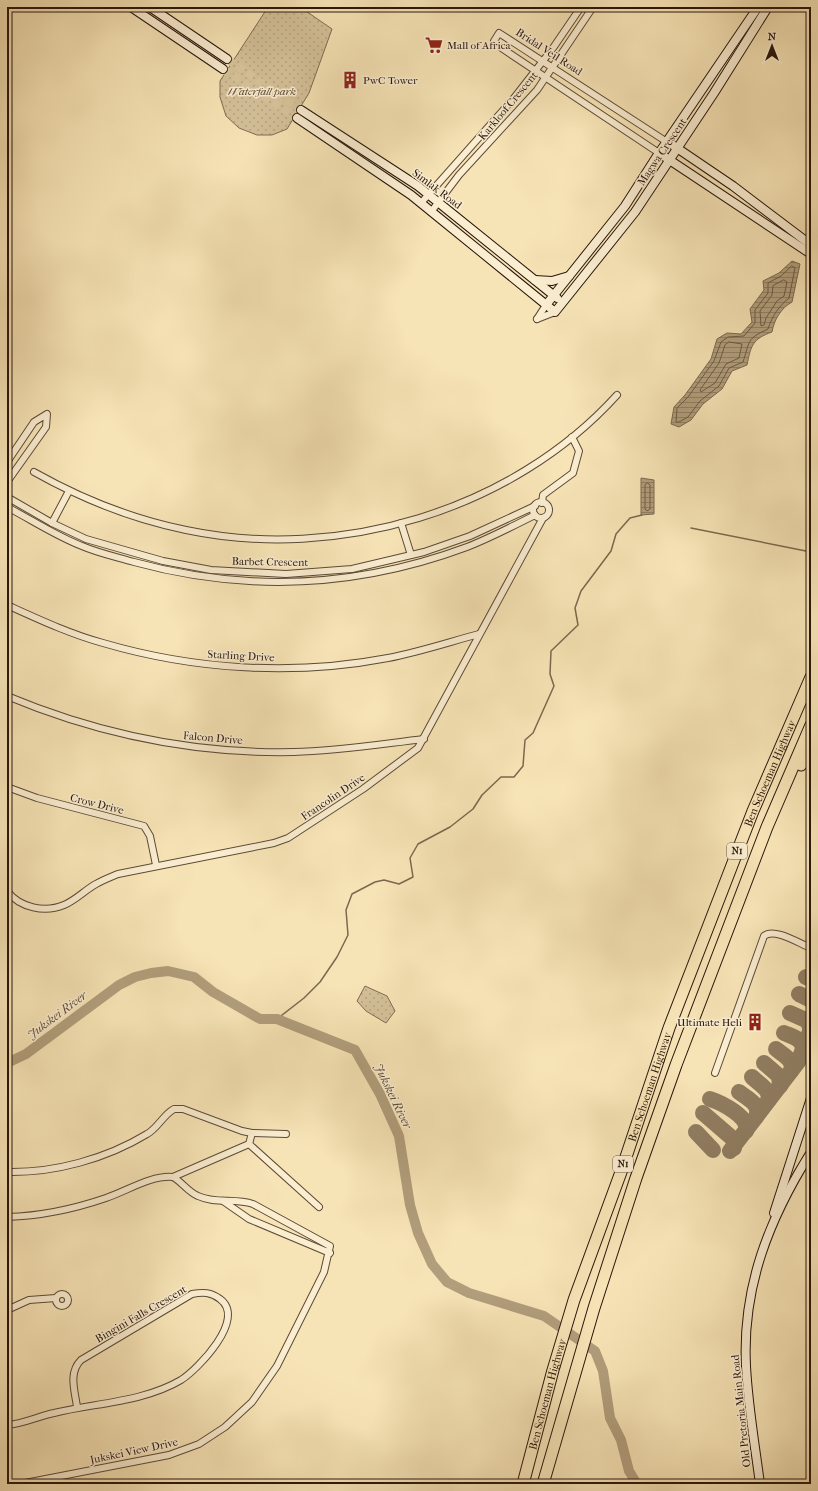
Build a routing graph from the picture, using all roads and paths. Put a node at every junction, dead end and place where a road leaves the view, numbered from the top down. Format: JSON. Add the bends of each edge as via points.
{"nodes":[{"id":1,"x":130,"y":7,"type":"edge"},
{"id":2,"x":150,"y":7,"type":"edge"},
{"id":3,"x":581,"y":7,"type":"edge"},
{"id":4,"x":594,"y":7,"type":"edge"},
{"id":5,"x":758,"y":7,"type":"edge"},
{"id":6,"x":768,"y":7,"type":"edge"},
{"id":7,"x":227,"y":59,"type":"tunnel mouth"},
{"id":8,"x":542,"y":62,"type":"junction"},
{"id":9,"x":552,"y":68,"type":"junction"},
{"id":10,"x":223,"y":69,"type":"tunnel mouth"},
{"id":11,"x":535,"y":71,"type":"junction"},
{"id":12,"x":545,"y":78,"type":"junction"},
{"id":13,"x":301,"y":110,"type":"tunnel mouth"},
{"id":14,"x":297,"y":118,"type":"tunnel mouth"},
{"id":15,"x":667,"y":142,"type":"junction"},
{"id":16,"x":677,"y":149,"type":"junction"},
{"id":17,"x":658,"y":153,"type":"junction"},
{"id":18,"x":669,"y":160,"type":"junction"},
{"id":19,"x":428,"y":195,"type":"junction"},
{"id":20,"x":438,"y":202,"type":"junction"},
{"id":21,"x":421,"y":203,"type":"junction"},
{"id":22,"x":431,"y":212,"type":"junction"},
{"id":23,"x":811,"y":245,"type":"edge"},
{"id":24,"x":811,"y":254,"type":"edge"},
{"id":25,"x":570,"y":275,"type":"junction"},
{"id":26,"x":534,"y":280,"type":"junction"},
{"id":27,"x":553,"y":295,"type":"junction"},
{"id":28,"x":562,"y":302,"type":"junction"},
{"id":29,"x":546,"y":305,"type":"junction"},
{"id":30,"x":555,"y":312,"type":"junction"},
{"id":31,"x":617,"y":395,"type":"dead end"},
{"id":32,"x":572,"y":437,"type":"junction"},
{"id":33,"x":7,"y":462,"type":"edge"},
{"id":34,"x":34,"y":472,"type":"dead end"},
{"id":35,"x":7,"y":482,"type":"edge"},
{"id":36,"x":69,"y":491,"type":"junction"},
{"id":37,"x":7,"y":497,"type":"edge"},
{"id":38,"x":542,"y":503,"type":"junction"},
{"id":39,"x":535,"y":506,"type":"junction"},
{"id":40,"x":7,"y":507,"type":"edge"},
{"id":41,"x":535,"y":515,"type":"junction"},
{"id":42,"x":543,"y":518,"type":"junction"},
{"id":43,"x":401,"y":522,"type":"junction"},
{"id":44,"x":52,"y":523,"type":"junction"},
{"id":45,"x":86,"y":539,"type":"junction"},
{"id":46,"x":82,"y":547,"type":"junction"},
{"id":47,"x":411,"y":555,"type":"junction"},
{"id":48,"x":392,"y":560,"type":"junction"},
{"id":49,"x":163,"y":561,"type":"junction"},
{"id":50,"x":395,"y":569,"type":"junction"},
{"id":51,"x":161,"y":570,"type":"junction"},
{"id":52,"x":243,"y":573,"type":"junction"},
{"id":53,"x":306,"y":573,"type":"junction"},
{"id":54,"x":241,"y":582,"type":"junction"},
{"id":55,"x":305,"y":582,"type":"junction"},
{"id":56,"x":7,"y":605,"type":"edge"},
{"id":57,"x":479,"y":634,"type":"junction"},
{"id":58,"x":811,"y":677,"type":"edge"},
{"id":59,"x":7,"y":696,"type":"edge"},
{"id":60,"x":811,"y":725,"type":"edge"},
{"id":61,"x":424,"y":739,"type":"junction"},
{"id":62,"x":811,"y":746,"type":"edge"},
{"id":63,"x":7,"y":787,"type":"edge"},
{"id":64,"x":767,"y":827,"type":"junction"},
{"id":65,"x":156,"y":865,"type":"junction"},
{"id":66,"x":7,"y":891,"type":"edge"},
{"id":67,"x":811,"y":948,"type":"edge"},
{"id":68,"x":715,"y":1073,"type":"dead end"},
{"id":69,"x":811,"y":1098,"type":"edge"},
{"id":70,"x":252,"y":1133,"type":"junction"},
{"id":71,"x":286,"y":1134,"type":"dead end"},
{"id":72,"x":249,"y":1144,"type":"junction"},
{"id":73,"x":811,"y":1152,"type":"edge"},
{"id":74,"x":7,"y":1172,"type":"edge"},
{"id":75,"x":173,"y":1177,"type":"junction"},
{"id":76,"x":223,"y":1201,"type":"junction"},
{"id":77,"x":319,"y":1207,"type":"dead end"},
{"id":78,"x":271,"y":1213,"type":"junction"},
{"id":79,"x":7,"y":1217,"type":"edge"},
{"id":80,"x":773,"y":1219,"type":"junction"},
{"id":81,"x":265,"y":1225,"type":"junction"},
{"id":82,"x":330,"y":1253,"type":"junction"},
{"id":83,"x":56,"y":1298,"type":"dead end"},
{"id":84,"x":7,"y":1310,"type":"edge"},
{"id":85,"x":77,"y":1407,"type":"junction"},
{"id":86,"x":7,"y":1425,"type":"edge"},
{"id":87,"x":20,"y":1484,"type":"edge"},
{"id":88,"x":523,"y":1484,"type":"edge"},
{"id":89,"x":543,"y":1484,"type":"edge"},
{"id":90,"x":760,"y":1484,"type":"edge"}],
"edges":[{"from":1,"to":10,"type":"street"},
{"from":2,"to":7,"type":"street"},
{"from":3,"to":8,"type":"street","name":"Karkloof Crescent"},
{"from":4,"to":9,"type":"street","name":"Karkloof Crescent"},
{"from":5,"to":15,"type":"street","name":"Magwa Crescent"},
{"from":6,"to":16,"type":"street","name":"Magwa Crescent"},
{"from":8,"to":9,"type":"street","name":"Bridal Veil Road"},
{"from":8,"to":11,"type":"street","name":"Karkloof Crescent"},
{"from":8,"to":11,"type":"street","name":"Bridal Veil Road","via":[[499,33],[494,42]]},
{"from":9,"to":12,"type":"street","name":"Karkloof Crescent"},
{"from":9,"to":15,"type":"street","name":"Bridal Veil Road"},
{"from":11,"to":12,"type":"street","name":"Bridal Veil Road"},
{"from":11,"to":19,"type":"street","name":"Karkloof Crescent"},
{"from":12,"to":17,"type":"street","name":"Bridal Veil Road"},
{"from":12,"to":20,"type":"street","name":"Karkloof Crescent"},
{"from":13,"to":19,"type":"street","name":"Simlak Road"},
{"from":14,"to":21,"type":"street","name":"Simlak Road"},
{"from":15,"to":16,"type":"street","name":"Bridal Veil Road"},
{"from":15,"to":17,"type":"street","name":"Magwa Crescent"},
{"from":16,"to":18,"type":"street","name":"Magwa Crescent"},
{"from":16,"to":23,"type":"street","name":"Bridal Veil Road","via":[[733,186]]},
{"from":17,"to":18,"type":"street","name":"Bridal Veil Road"},
{"from":17,"to":25,"type":"street","name":"Magwa Crescent","via":[[625,206]]},
{"from":18,"to":24,"type":"street","name":"Bridal Veil Road"},
{"from":18,"to":28,"type":"street","name":"Magwa Crescent","via":[[635,212]]},
{"from":19,"to":20,"type":"street","name":"Simlak Road"},
{"from":19,"to":21,"type":"street","name":"Karkloof Crescent"},
{"from":20,"to":22,"type":"street","name":"Karkloof Crescent"},
{"from":20,"to":26,"type":"street","name":"Simlak Road"},
{"from":21,"to":22,"type":"street","name":"Simlak Road"},
{"from":22,"to":29,"type":"street","name":"Simlak Road"},
{"from":25,"to":26,"type":"street","via":[[552,281]]},
{"from":25,"to":27,"type":"street","name":"Magwa Crescent"},
{"from":26,"to":27,"type":"street","name":"Simlak Road"},
{"from":27,"to":28,"type":"street","name":"Simlak Road"},
{"from":27,"to":29,"type":"street","name":"Magwa Crescent"},
{"from":28,"to":30,"type":"street","name":"Magwa Crescent"},
{"from":29,"to":30,"type":"street","name":"Simlak Road"},
{"from":29,"to":30,"type":"street","via":[[537,319]]},
{"from":31,"to":32,"type":"street"},
{"from":32,"to":38,"type":"street","via":[[579,451],[573,473],[543,495]]},
{"from":32,"to":43,"type":"street","via":[[530,467],[497,486],[429,515]]},
{"from":33,"to":35,"type":"street","via":[[34,422],[47,414],[46,428]]},
{"from":34,"to":36,"type":"street"},
{"from":36,"to":43,"type":"street","via":[[119,512],[152,522],[186,531],[243,538],[319,538],[356,533]]},
{"from":36,"to":44,"type":"street"},
{"from":37,"to":44,"type":"street","name":"Barbet Crescent"},
{"from":38,"to":39,"type":"street"},
{"from":38,"to":42,"type":"street","via":[[549,509]]},
{"from":39,"to":41,"type":"street"},
{"from":39,"to":47,"type":"street","name":"Barbet Crescent","via":[[470,536]]},
{"from":40,"to":46,"type":"street","name":"Barbet Crescent"},
{"from":41,"to":42,"type":"street"},
{"from":41,"to":50,"type":"street","name":"Barbet Crescent","via":[[468,546]]},
{"from":42,"to":57,"type":"street","name":"Francolin Drive"},
{"from":43,"to":47,"type":"street"},
{"from":44,"to":45,"type":"street","name":"Barbet Crescent"},
{"from":45,"to":46,"type":"street"},
{"from":45,"to":49,"type":"street","name":"Barbet Crescent"},
{"from":46,"to":51,"type":"street","name":"Barbet Crescent"},
{"from":47,"to":48,"type":"street","name":"Barbet Crescent"},
{"from":48,"to":50,"type":"street"},
{"from":48,"to":53,"type":"street","name":"Barbet Crescent","via":[[352,569]]},
{"from":49,"to":51,"type":"street"},
{"from":49,"to":52,"type":"street","name":"Barbet Crescent"},
{"from":50,"to":55,"type":"street","name":"Barbet Crescent"},
{"from":51,"to":54,"type":"street","name":"Barbet Crescent"},
{"from":52,"to":53,"type":"street","name":"Barbet Crescent"},
{"from":52,"to":54,"type":"street"},
{"from":53,"to":55,"type":"street"},
{"from":54,"to":55,"type":"street","name":"Barbet Crescent"},
{"from":56,"to":57,"type":"street","name":"Starling Drive","via":[[101,643],[178,660],[239,667],[303,668],[388,658]]},
{"from":57,"to":61,"type":"street","name":"Francolin Drive"},
{"from":58,"to":88,"type":"highway","name":"Ben Schoeman Highway","number":"N1","via":[[753,811],[670,1028],[574,1300]]},
{"from":59,"to":61,"type":"street","name":"Falcon Drive","via":[[71,721],[129,736],[180,745],[294,752]]},
{"from":60,"to":64,"type":"highway","name":"Ben Schoeman Highway","number":"N1"},
{"from":61,"to":65,"type":"street","name":"Francolin Drive","via":[[409,756],[288,838],[274,843]]},
{"from":62,"to":64,"type":"highway"},
{"from":63,"to":65,"type":"street","name":"Crow Drive","via":[[37,798],[144,826],[150,836]]},
{"from":64,"to":89,"type":"highway","name":"Ben Schoeman Highway","number":"N1","via":[[676,1065],[636,1178],[594,1308]]},
{"from":65,"to":66,"type":"street","name":"Francolin Drive","via":[[118,874],[94,885],[65,904],[51,908],[22,904]]},
{"from":67,"to":68,"type":"street","via":[[779,934],[764,936]]},
{"from":69,"to":80,"type":"street","name":"Old Pretoria Main Road"},
{"from":70,"to":71,"type":"street"},
{"from":70,"to":72,"type":"street"},
{"from":70,"to":74,"type":"street","via":[[230,1128],[183,1109],[174,1109],[148,1134],[112,1151],[62,1166]]},
{"from":72,"to":75,"type":"street"},
{"from":72,"to":77,"type":"street"},
{"from":73,"to":80,"type":"street","name":"Old Pretoria Main Road"},
{"from":75,"to":76,"type":"street","via":[[197,1196]]},
{"from":75,"to":79,"type":"street","via":[[155,1179],[74,1208],[42,1215]]},
{"from":76,"to":78,"type":"street","via":[[244,1201]]},
{"from":76,"to":81,"type":"street","via":[[244,1216]]},
{"from":78,"to":81,"type":"street"},
{"from":78,"to":82,"type":"street","name":"Jukskei View Drive","via":[[330,1246]]},
{"from":80,"to":90,"type":"street","name":"Old Pretoria Main Road","via":[[754,1276],[746,1338],[748,1387]]},
{"from":81,"to":82,"type":"street"},
{"from":82,"to":87,"type":"street","name":"Jukskei View Drive","via":[[324,1272],[277,1366],[252,1402],[225,1427],[199,1444],[169,1455]]},
{"from":83,"to":84,"type":"street","via":[[29,1300]]},
{"from":85,"to":85,"type":"street","name":"Bingini Falls Crescent","via":[[144,1394],[182,1379],[204,1361],[225,1327],[228,1314],[223,1301],[208,1293],[192,1294],[81,1360],[74,1368],[73,1374]]},
{"from":85,"to":86,"type":"street","name":"Bingini Falls Crescent"}]}
